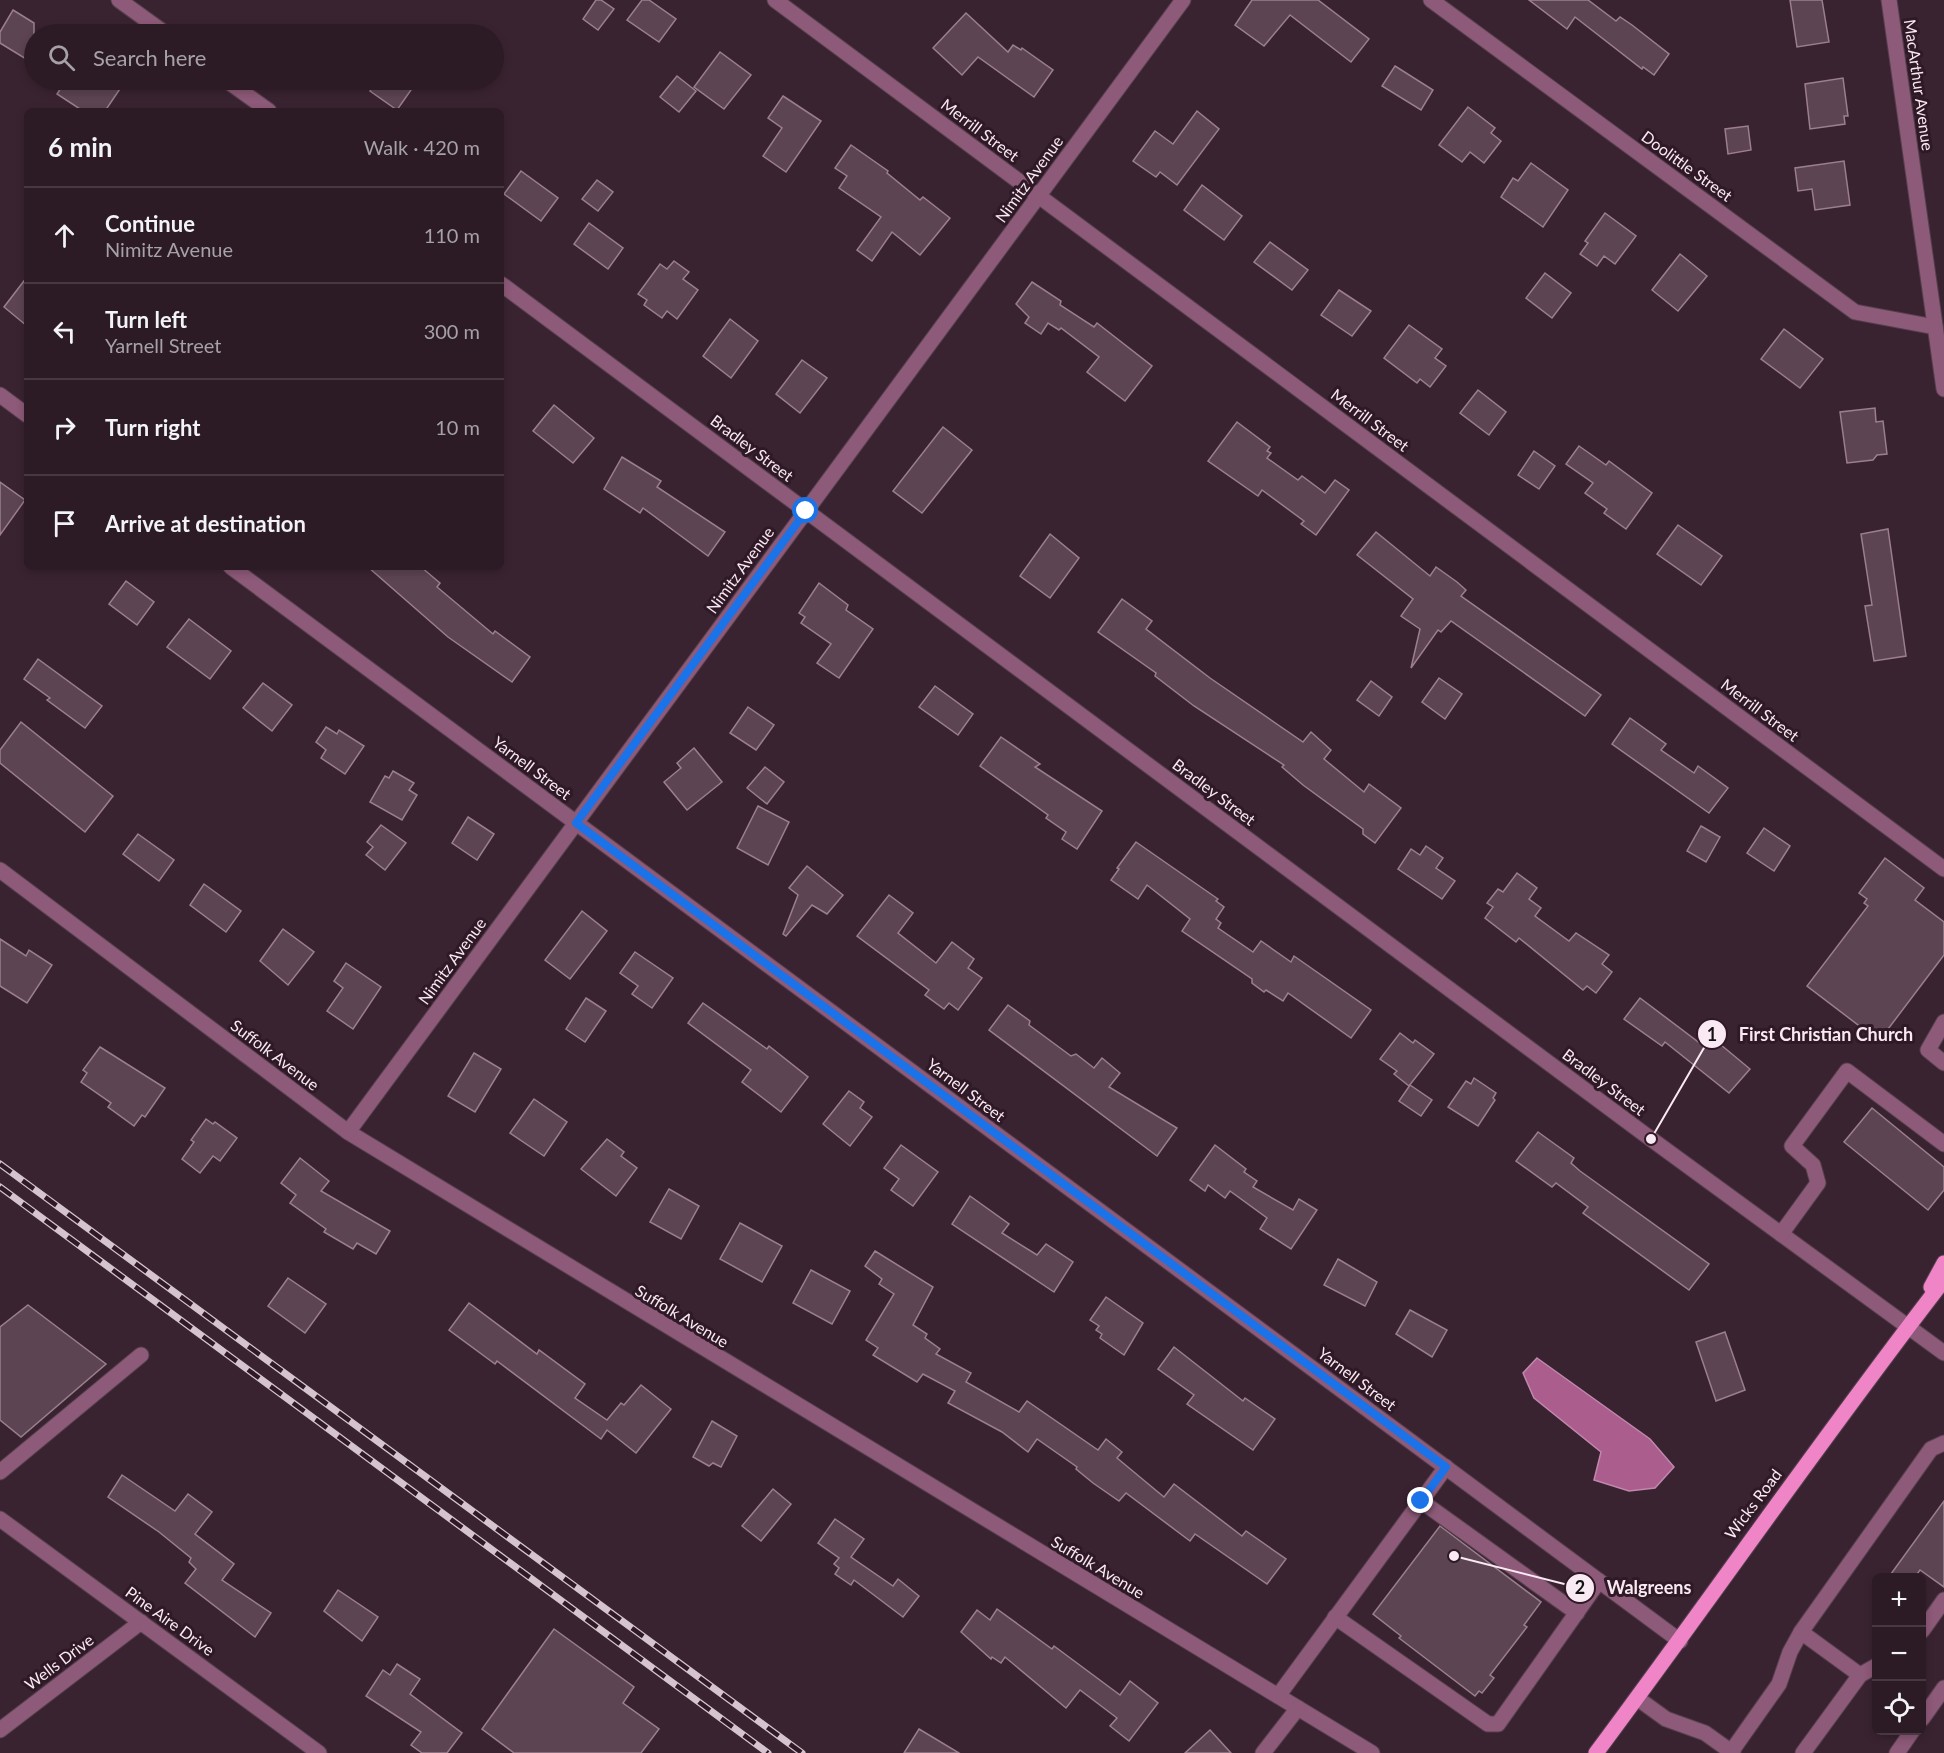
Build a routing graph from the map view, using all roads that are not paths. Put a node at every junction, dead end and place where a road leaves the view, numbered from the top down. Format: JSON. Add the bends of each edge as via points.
{"nodes":[{"id":1,"x":119,"y":0,"type":"edge"},
{"id":2,"x":775,"y":0,"type":"edge"},
{"id":3,"x":1183,"y":0,"type":"edge"},
{"id":4,"x":1431,"y":0,"type":"edge"},
{"id":5,"x":1889,"y":0,"type":"edge"},
{"id":6,"x":152,"y":24,"type":"edge"},
{"id":7,"x":240,"y":90,"type":"edge"},
{"id":8,"x":264,"y":108,"type":"edge"},
{"id":9,"x":1039,"y":196,"type":"junction"},
{"id":10,"x":504,"y":286,"type":"edge"},
{"id":11,"x":1935,"y":327,"type":"junction"},
{"id":12,"x":1944,"y":389,"type":"edge"},
{"id":13,"x":0,"y":395,"type":"edge"},
{"id":14,"x":24,"y":413,"type":"edge"},
{"id":15,"x":806,"y":511,"type":"junction"},
{"id":16,"x":235,"y":570,"type":"edge"},
{"id":17,"x":576,"y":823,"type":"junction"},
{"id":18,"x":1944,"y":869,"type":"edge"},
{"id":19,"x":0,"y":870,"type":"edge"},
{"id":20,"x":1944,"y":1022,"type":"edge"},
{"id":21,"x":1944,"y":1063,"type":"edge"},
{"id":22,"x":348,"y":1132,"type":"junction"},
{"id":23,"x":1944,"y":1144,"type":"edge"},
{"id":24,"x":1781,"y":1234,"type":"junction"},
{"id":25,"x":1944,"y":1263,"type":"edge"},
{"id":26,"x":1944,"y":1280,"type":"edge"},
{"id":27,"x":1908,"y":1326,"type":"junction"},
{"id":28,"x":1944,"y":1353,"type":"edge"},
{"id":29,"x":141,"y":1355,"type":"dead end"},
{"id":30,"x":1944,"y":1443,"type":"edge"},
{"id":31,"x":1446,"y":1467,"type":"junction"},
{"id":32,"x":0,"y":1472,"type":"edge"},
{"id":33,"x":1421,"y":1501,"type":"junction"},
{"id":34,"x":0,"y":1519,"type":"edge"},
{"id":35,"x":1599,"y":1581,"type":"junction"},
{"id":36,"x":1944,"y":1600,"type":"edge"},
{"id":37,"x":1576,"y":1613,"type":"junction"},
{"id":38,"x":1335,"y":1617,"type":"junction"},
{"id":39,"x":141,"y":1622,"type":"junction"},
{"id":40,"x":1925,"y":1627,"type":"edge"},
{"id":41,"x":1801,"y":1632,"type":"junction"},
{"id":42,"x":1680,"y":1641,"type":"junction"},
{"id":43,"x":1872,"y":1668,"type":"edge"},
{"id":44,"x":1860,"y":1675,"type":"junction"},
{"id":45,"x":1944,"y":1688,"type":"edge"},
{"id":46,"x":1278,"y":1696,"type":"junction"},
{"id":47,"x":1637,"y":1698,"type":"junction"},
{"id":48,"x":1298,"y":1708,"type":"junction"},
{"id":49,"x":1926,"y":1713,"type":"edge"},
{"id":50,"x":0,"y":1730,"type":"edge"},
{"id":51,"x":1910,"y":1735,"type":"edge"},
{"id":52,"x":1732,"y":1752,"type":"edge"},
{"id":53,"x":319,"y":1753,"type":"edge"},
{"id":54,"x":1263,"y":1753,"type":"edge"},
{"id":55,"x":1372,"y":1753,"type":"edge"},
{"id":56,"x":1596,"y":1753,"type":"edge"},
{"id":57,"x":1803,"y":1753,"type":"edge"},
{"id":58,"x":1897,"y":1753,"type":"edge"}],
"edges":[{"from":1,"to":6,"type":"street"},
{"from":2,"to":9,"type":"street","name":"Merrill Street"},
{"from":3,"to":9,"type":"street","name":"Nimitz Avenue"},
{"from":4,"to":11,"type":"street","name":"Doolittle Street","via":[[1855,312]]},
{"from":5,"to":11,"type":"street","name":"MacArthur Avenue"},
{"from":7,"to":8,"type":"street"},
{"from":9,"to":15,"type":"street","name":"Nimitz Avenue"},
{"from":9,"to":18,"type":"street","name":"Merrill Street"},
{"from":10,"to":15,"type":"street","name":"Bradley Street"},
{"from":11,"to":12,"type":"street","name":"MacArthur Avenue"},
{"from":13,"to":14,"type":"street"},
{"from":15,"to":17,"type":"street","name":"Nimitz Avenue"},
{"from":15,"to":24,"type":"street","name":"Bradley Street"},
{"from":16,"to":17,"type":"street","name":"Yarnell Street"},
{"from":17,"to":22,"type":"street","name":"Nimitz Avenue"},
{"from":17,"to":31,"type":"street","name":"Yarnell Street"},
{"from":19,"to":22,"type":"street","name":"Suffolk Avenue"},
{"from":20,"to":21,"type":"street","via":[[1928,1050]]},
{"from":22,"to":46,"type":"street","name":"Suffolk Avenue"},
{"from":23,"to":24,"type":"street","via":[[1847,1071],[1792,1146],[1813,1165],[1818,1183]]},
{"from":24,"to":27,"type":"street","name":"Bradley Street"},
{"from":25,"to":27,"type":"main road"},
{"from":26,"to":27,"type":"main road","name":"Wicks Road"},
{"from":27,"to":28,"type":"street","name":"Bradley Street"},
{"from":27,"to":42,"type":"main road","name":"Wicks Road","via":[[1760,1525]]},
{"from":29,"to":32,"type":"street"},
{"from":30,"to":41,"type":"street","via":[[1931,1449]]},
{"from":31,"to":33,"type":"street"},
{"from":31,"to":35,"type":"street","name":"Yarnell Street"},
{"from":33,"to":37,"type":"street"},
{"from":33,"to":38,"type":"street"},
{"from":34,"to":39,"type":"street","name":"Pine Aire Drive"},
{"from":35,"to":37,"type":"street"},
{"from":35,"to":42,"type":"street","name":"Yarnell Street"},
{"from":36,"to":40,"type":"street"},
{"from":37,"to":38,"type":"street","via":[[1498,1724],[1488,1724]]},
{"from":38,"to":46,"type":"street"},
{"from":39,"to":50,"type":"street","name":"Wells Drive"},
{"from":39,"to":53,"type":"street","name":"Pine Aire Drive"},
{"from":41,"to":44,"type":"street"},
{"from":41,"to":52,"type":"street","via":[[1779,1684]]},
{"from":42,"to":47,"type":"main road","name":"Wicks Road"},
{"from":43,"to":44,"type":"street"},
{"from":44,"to":57,"type":"street"},
{"from":45,"to":49,"type":"street"},
{"from":46,"to":48,"type":"street","name":"Suffolk Avenue"},
{"from":47,"to":52,"type":"street","via":[[1666,1719],[1705,1733]]},
{"from":47,"to":56,"type":"main road","name":"Wicks Road"},
{"from":48,"to":54,"type":"street"},
{"from":48,"to":55,"type":"street","name":"Suffolk Avenue"},
{"from":51,"to":58,"type":"street"}]}
